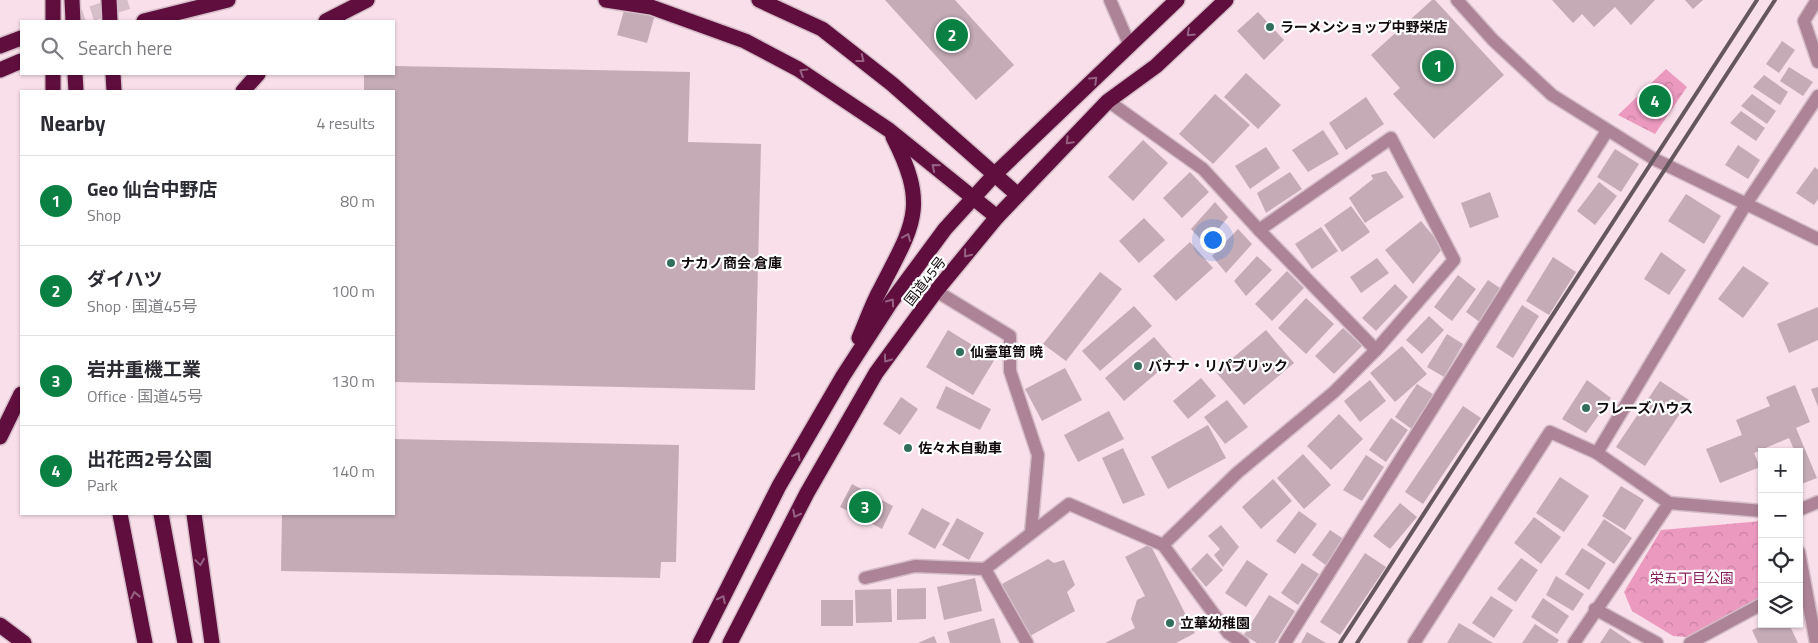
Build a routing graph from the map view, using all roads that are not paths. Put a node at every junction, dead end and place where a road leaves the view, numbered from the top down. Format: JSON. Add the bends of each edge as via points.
{"nodes":[{"id":1,"x":53,"y":0,"type":"edge"},
{"id":2,"x":72,"y":0,"type":"edge"},
{"id":3,"x":110,"y":0,"type":"edge"},
{"id":4,"x":228,"y":0,"type":"edge"},
{"id":5,"x":367,"y":0,"type":"edge"},
{"id":6,"x":606,"y":0,"type":"edge"},
{"id":7,"x":759,"y":0,"type":"edge"},
{"id":8,"x":1110,"y":0,"type":"edge"},
{"id":9,"x":1177,"y":0,"type":"edge"},
{"id":10,"x":1226,"y":0,"type":"edge"},
{"id":11,"x":1457,"y":0,"type":"edge"},
{"id":12,"x":1817,"y":0,"type":"edge"},
{"id":13,"x":53,"y":20,"type":"edge"},
{"id":14,"x":73,"y":20,"type":"edge"},
{"id":15,"x":110,"y":20,"type":"edge"},
{"id":16,"x":148,"y":20,"type":"edge"},
{"id":17,"x":328,"y":20,"type":"edge"},
{"id":18,"x":20,"y":38,"type":"edge"},
{"id":19,"x":0,"y":46,"type":"edge"},
{"id":20,"x":1130,"y":46,"type":"junction"},
{"id":21,"x":20,"y":61,"type":"edge"},
{"id":22,"x":1818,"y":62,"type":"edge"},
{"id":23,"x":0,"y":70,"type":"edge"},
{"id":24,"x":53,"y":75,"type":"edge"},
{"id":25,"x":75,"y":75,"type":"edge"},
{"id":26,"x":113,"y":75,"type":"edge"},
{"id":27,"x":257,"y":75,"type":"edge"},
{"id":28,"x":53,"y":90,"type":"edge"},
{"id":29,"x":76,"y":90,"type":"edge"},
{"id":30,"x":114,"y":90,"type":"edge"},
{"id":31,"x":243,"y":90,"type":"edge"},
{"id":32,"x":1818,"y":96,"type":"edge"},
{"id":33,"x":1108,"y":101,"type":"junction"},
{"id":34,"x":889,"y":130,"type":"junction"},
{"id":35,"x":1607,"y":131,"type":"junction"},
{"id":36,"x":995,"y":174,"type":"junction"},
{"id":37,"x":1018,"y":195,"type":"junction"},
{"id":38,"x":973,"y":198,"type":"junction"},
{"id":39,"x":1746,"y":204,"type":"junction"},
{"id":40,"x":997,"y":217,"type":"junction"},
{"id":41,"x":1259,"y":230,"type":"junction"},
{"id":42,"x":1818,"y":239,"type":"edge"},
{"id":43,"x":936,"y":291,"type":"junction"},
{"id":44,"x":1376,"y":350,"type":"junction"},
{"id":45,"x":843,"y":376,"type":"junction"},
{"id":46,"x":20,"y":396,"type":"edge"},
{"id":47,"x":0,"y":437,"type":"edge"},
{"id":48,"x":1597,"y":453,"type":"junction"},
{"id":49,"x":1818,"y":502,"type":"edge"},
{"id":50,"x":1669,"y":503,"type":"junction"},
{"id":51,"x":1803,"y":508,"type":"edge"},
{"id":52,"x":1758,"y":511,"type":"edge"},
{"id":53,"x":120,"y":515,"type":"edge"},
{"id":54,"x":161,"y":515,"type":"edge"},
{"id":55,"x":194,"y":515,"type":"edge"},
{"id":56,"x":1031,"y":533,"type":"junction"},
{"id":57,"x":1164,"y":545,"type":"junction"},
{"id":58,"x":984,"y":569,"type":"junction"},
{"id":59,"x":865,"y":578,"type":"dead end"},
{"id":60,"x":1803,"y":587,"type":"edge"},
{"id":61,"x":1758,"y":606,"type":"edge"},
{"id":62,"x":1595,"y":609,"type":"junction"},
{"id":63,"x":0,"y":625,"type":"edge"},
{"id":64,"x":24,"y":643,"type":"edge"},
{"id":65,"x":145,"y":643,"type":"edge"},
{"id":66,"x":185,"y":643,"type":"edge"},
{"id":67,"x":212,"y":643,"type":"edge"},
{"id":68,"x":700,"y":643,"type":"edge"},
{"id":69,"x":730,"y":643,"type":"edge"},
{"id":70,"x":1027,"y":643,"type":"edge"},
{"id":71,"x":1243,"y":643,"type":"edge"},
{"id":72,"x":1284,"y":643,"type":"edge"},
{"id":73,"x":1414,"y":643,"type":"edge"},
{"id":74,"x":1574,"y":643,"type":"edge"},
{"id":75,"x":1656,"y":643,"type":"edge"},
{"id":76,"x":1690,"y":643,"type":"edge"},
{"id":77,"x":1816,"y":643,"type":"edge"}],
"edges":[{"from":1,"to":13,"type":"highway"},
{"from":2,"to":14,"type":"highway"},
{"from":3,"to":15,"type":"highway"},
{"from":4,"to":16,"type":"highway"},
{"from":5,"to":17,"type":"highway"},
{"from":34,"to":6,"type":"highway","one_way":true,"via":[[798,69],[745,41],[651,7]]},
{"from":7,"to":36,"type":"highway","one_way":true,"via":[[822,29],[892,84]]},
{"from":8,"to":20,"type":"street"},
{"from":9,"to":20,"type":"highway","name":"国道45号"},
{"from":10,"to":33,"type":"highway","name":"国道45号","one_way":true,"via":[[1156,66]]},
{"from":11,"to":35,"type":"street","via":[[1493,40],[1552,95]]},
{"from":12,"to":22,"type":"street","via":[[1804,21]]},
{"from":18,"to":19,"type":"highway"},
{"from":36,"to":20,"type":"highway","name":"国道45号","one_way":true},
{"from":21,"to":23,"type":"highway"},
{"from":24,"to":28,"type":"highway"},
{"from":25,"to":29,"type":"highway"},
{"from":26,"to":30,"type":"highway"},
{"from":27,"to":31,"type":"highway"},
{"from":32,"to":39,"type":"street"},
{"from":33,"to":37,"type":"highway","name":"国道45号","one_way":true},
{"from":33,"to":41,"type":"street","via":[[1203,169]]},
{"from":38,"to":34,"type":"highway","one_way":true},
{"from":45,"to":34,"type":"highway","one_way":true,"via":[[880,289],[900,253],[914,212],[911,182]]},
{"from":35,"to":39,"type":"street","via":[[1654,159]]},
{"from":35,"to":72,"type":"street"},
{"from":36,"to":37,"type":"highway"},
{"from":36,"to":38,"type":"highway","name":"国道45号"},
{"from":37,"to":40,"type":"highway","name":"国道45号"},
{"from":38,"to":40,"type":"highway"},
{"from":45,"to":38,"type":"highway","name":"国道45号","one_way":true,"via":[[891,302],[945,229]]},
{"from":39,"to":42,"type":"street"},
{"from":39,"to":48,"type":"street"},
{"from":40,"to":43,"type":"highway","name":"国道45号","one_way":true},
{"from":41,"to":44,"type":"street"},
{"from":41,"to":44,"type":"street","via":[[1390,138],[1454,260]]},
{"from":43,"to":56,"type":"street","via":[[1010,336],[1010,371],[1038,455]]},
{"from":43,"to":69,"type":"highway","name":"国道45号","one_way":true,"via":[[871,382],[807,493]]},
{"from":44,"to":57,"type":"street","via":[[1334,392],[1237,473]]},
{"from":68,"to":45,"type":"highway","name":"国道45号","one_way":true,"via":[[779,486]]},
{"from":46,"to":47,"type":"highway"},
{"from":48,"to":50,"type":"street"},
{"from":48,"to":73,"type":"street","via":[[1550,432]]},
{"from":49,"to":51,"type":"street"},
{"from":50,"to":52,"type":"street"},
{"from":50,"to":62,"type":"street"},
{"from":65,"to":53,"type":"highway","one_way":true},
{"from":54,"to":66,"type":"highway"},
{"from":55,"to":67,"type":"highway","one_way":true},
{"from":56,"to":57,"type":"street","via":[[1070,504]]},
{"from":56,"to":58,"type":"street"},
{"from":57,"to":71,"type":"street","via":[[1228,633]]},
{"from":58,"to":59,"type":"street","via":[[915,566]]},
{"from":58,"to":70,"type":"street"},
{"from":60,"to":77,"type":"street"},
{"from":61,"to":76,"type":"street"},
{"from":62,"to":74,"type":"street"},
{"from":62,"to":75,"type":"street"},
{"from":63,"to":64,"type":"highway"}]}
